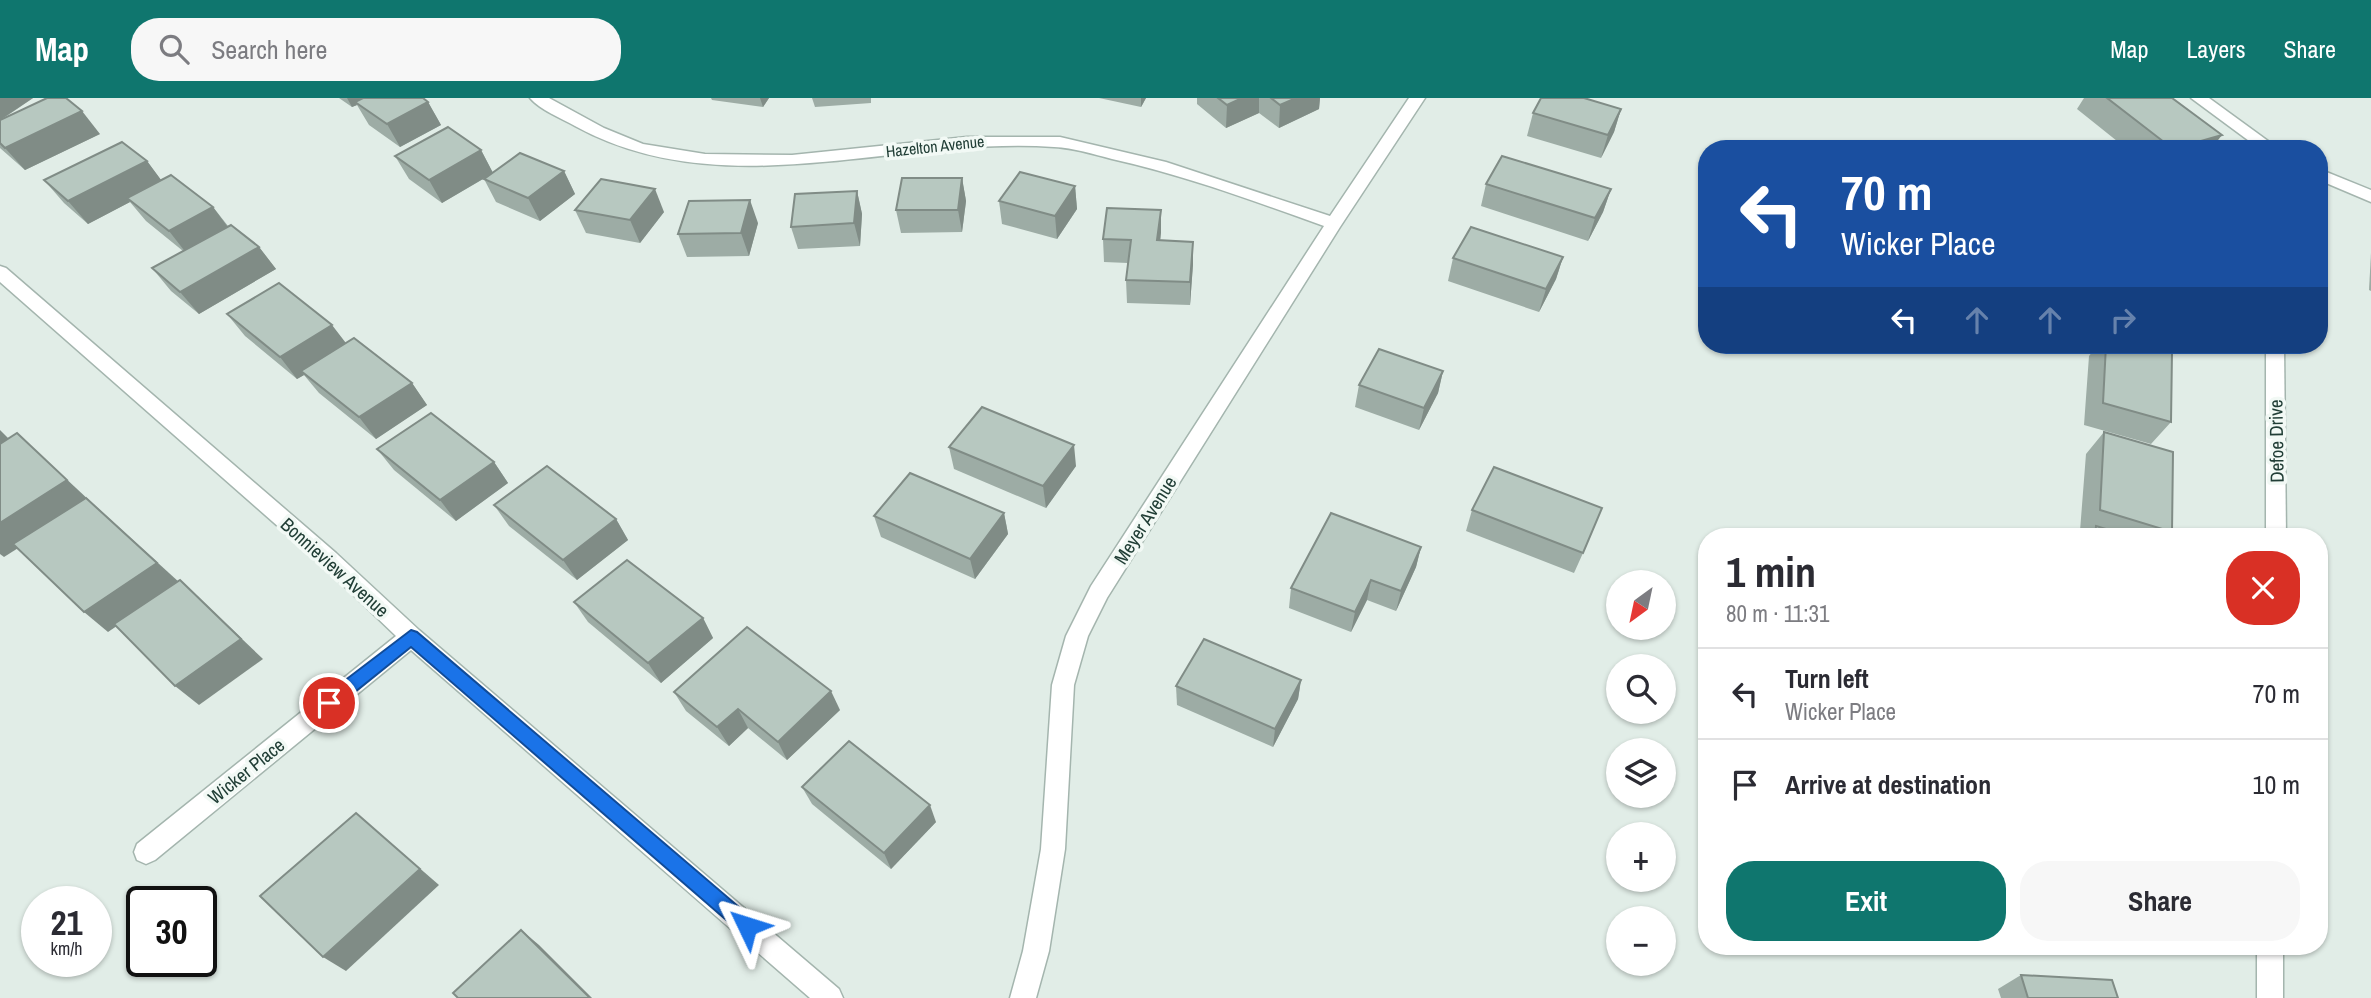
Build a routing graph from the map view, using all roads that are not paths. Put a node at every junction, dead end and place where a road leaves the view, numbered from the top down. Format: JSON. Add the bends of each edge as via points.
{"nodes":[{"id":1,"x":538,"y":98,"type":"edge"},
{"id":2,"x":1417,"y":98,"type":"edge"},
{"id":3,"x":2199,"y":98,"type":"edge"},
{"id":4,"x":2258,"y":140,"type":"edge"},
{"id":5,"x":2328,"y":182,"type":"edge"},
{"id":6,"x":2371,"y":197,"type":"edge"},
{"id":7,"x":1334,"y":223,"type":"junction"},
{"id":8,"x":0,"y":272,"type":"edge"},
{"id":9,"x":2275,"y":354,"type":"edge"},
{"id":10,"x":2276,"y":528,"type":"edge"},
{"id":11,"x":411,"y":637,"type":"junction"},
{"id":12,"x":146,"y":852,"type":"dead end"},
{"id":13,"x":2270,"y":955,"type":"edge"},
{"id":14,"x":831,"y":998,"type":"edge"},
{"id":15,"x":1023,"y":998,"type":"edge"},
{"id":16,"x":2270,"y":998,"type":"edge"}],
"edges":[{"from":1,"to":7,"type":"street","name":"Hazelton Avenue","via":[[595,131],[639,148],[722,161],[833,158],[944,143],[1056,142],[1189,174]]},
{"from":2,"to":7,"type":"street","name":"Meyer Avenue"},
{"from":3,"to":4,"type":"street"},
{"from":5,"to":6,"type":"street"},
{"from":7,"to":15,"type":"street","name":"Meyer Avenue","via":[[1100,592],[1077,636],[1063,685],[1053,849]]},
{"from":8,"to":11,"type":"street","name":"Bonnieview Avenue","via":[[329,559]]},
{"from":9,"to":10,"type":"street","name":"Defoe Drive"},
{"from":11,"to":12,"type":"street","name":"Wicker Place"},
{"from":11,"to":14,"type":"street","name":"Bonnieview Avenue"},
{"from":13,"to":16,"type":"street"}]}
